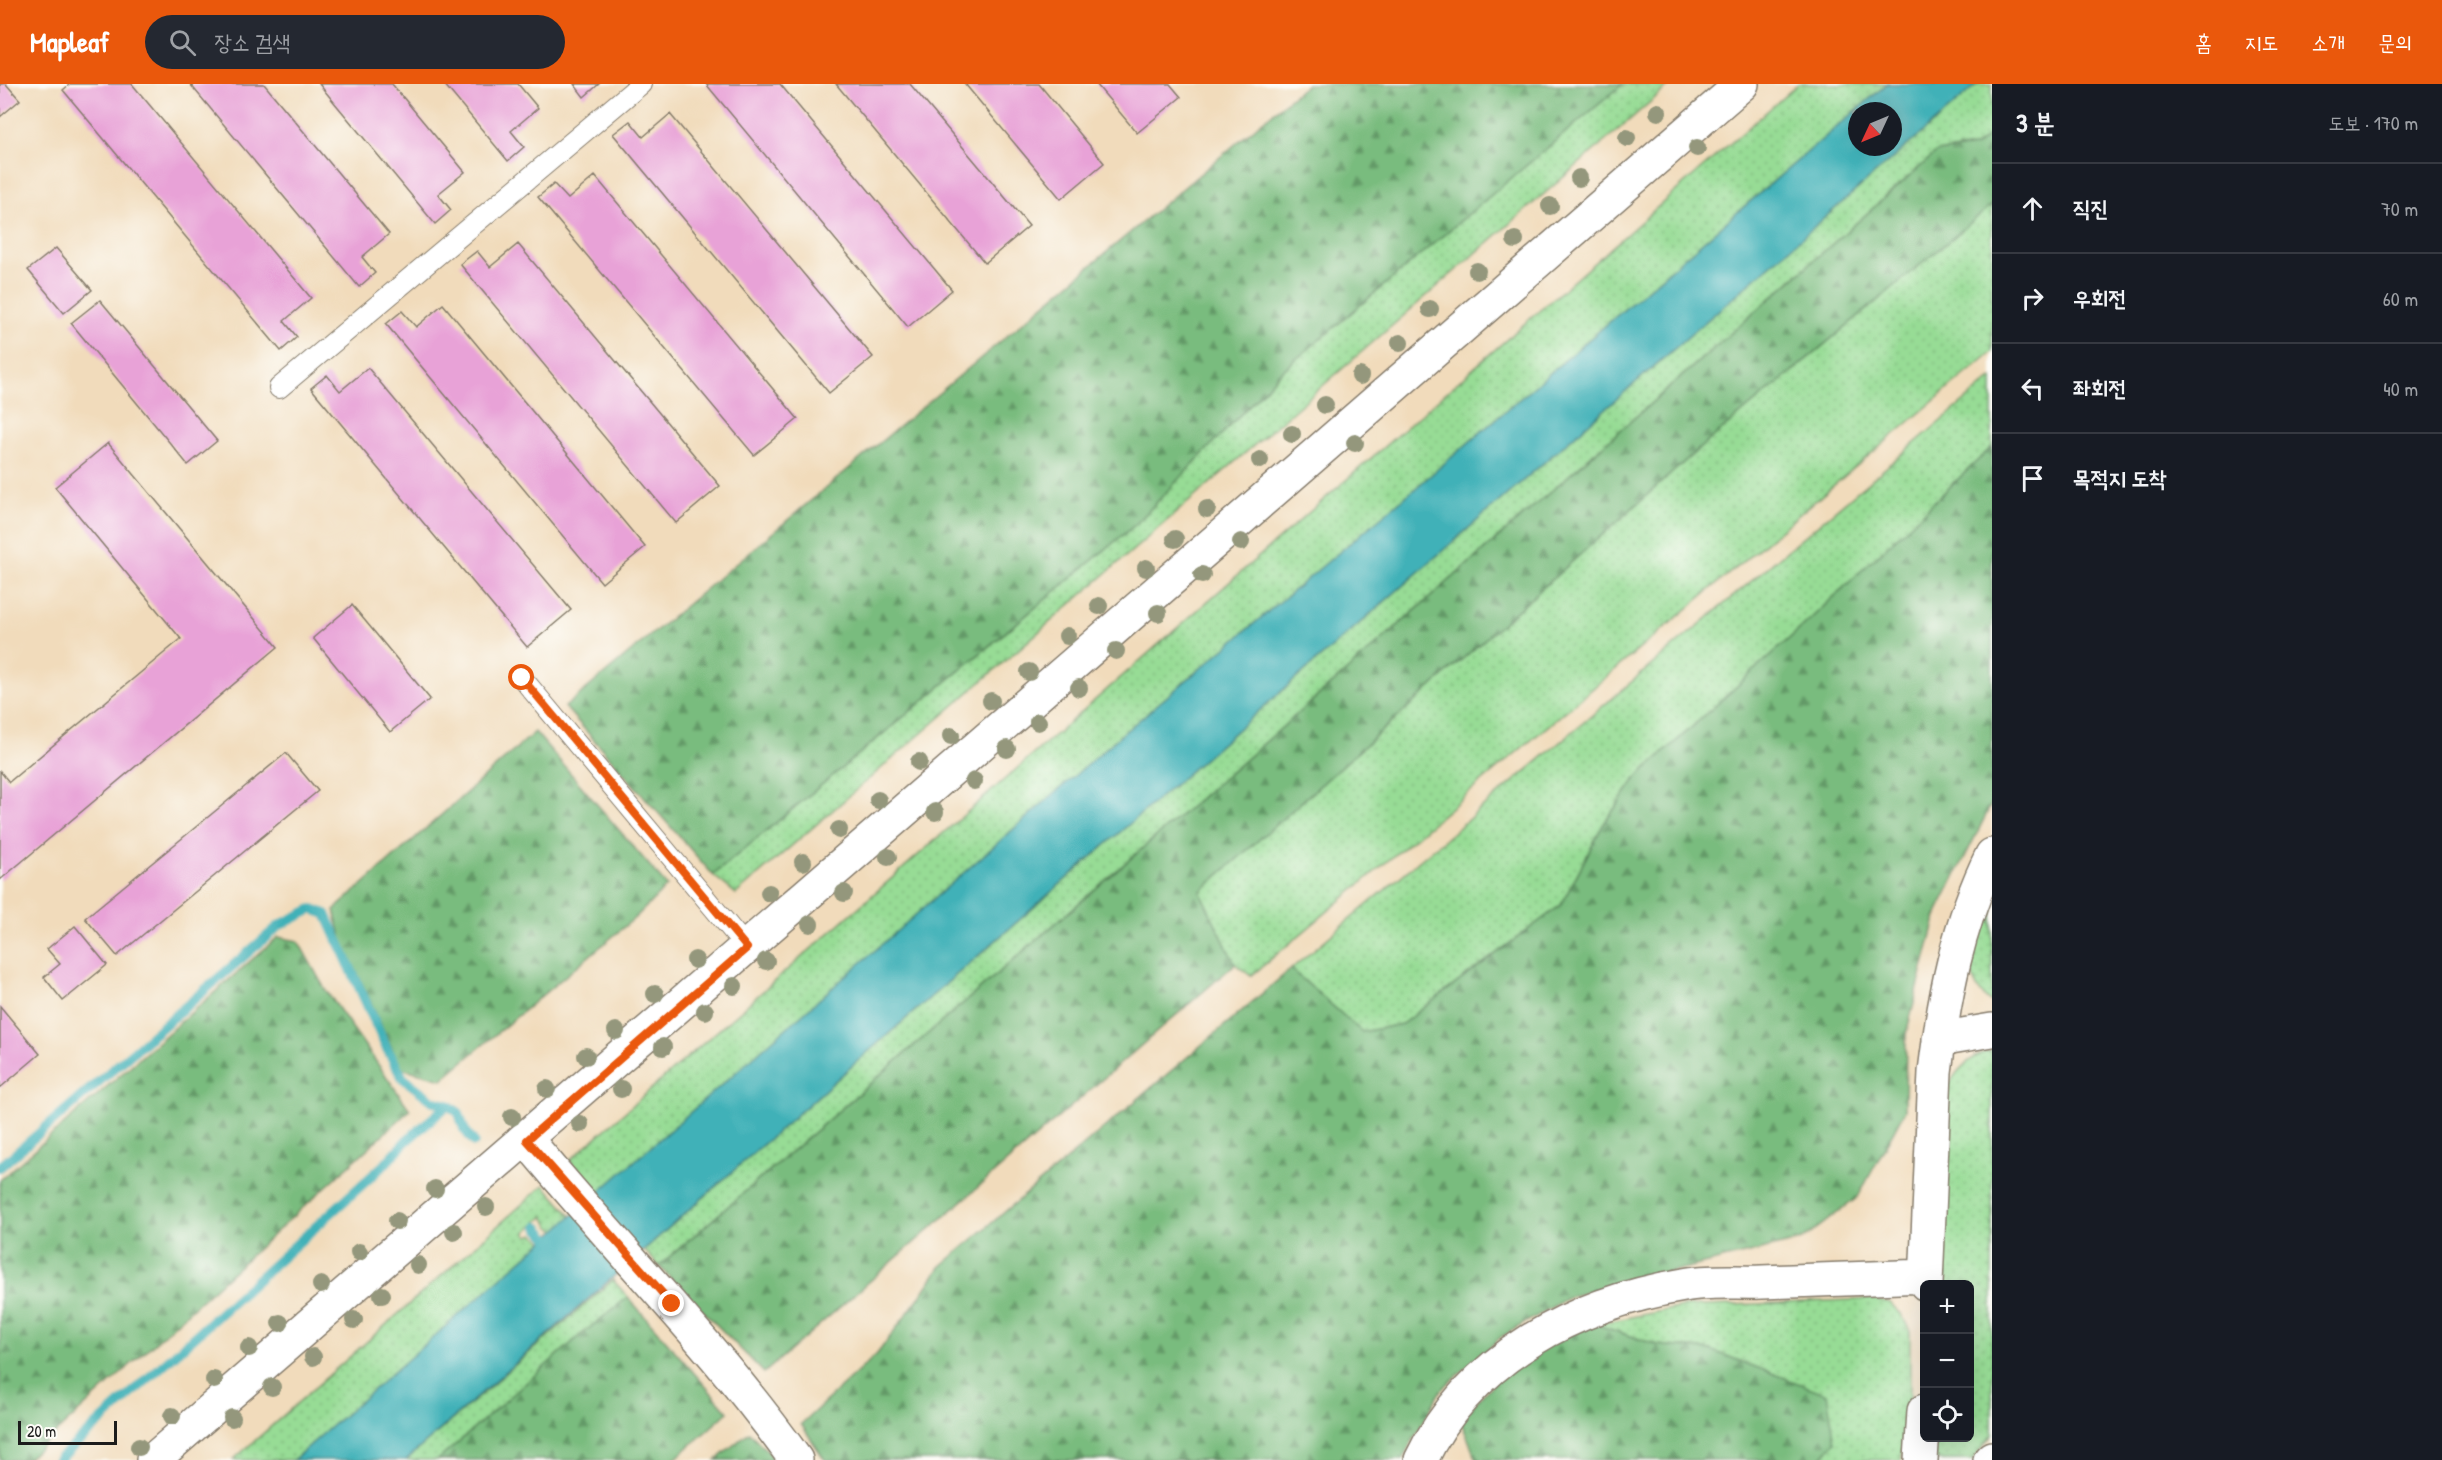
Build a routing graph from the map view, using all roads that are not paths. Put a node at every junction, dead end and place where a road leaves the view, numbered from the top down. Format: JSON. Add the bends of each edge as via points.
{"nodes":[{"id":1,"x":641,"y":84,"type":"edge"},
{"id":2,"x":1742,"y":84,"type":"edge"},
{"id":3,"x":279,"y":388,"type":"dead end"},
{"id":4,"x":522,"y":678,"type":"dead end"},
{"id":5,"x":1992,"y":855,"type":"edge"},
{"id":6,"x":747,"y":948,"type":"junction"},
{"id":7,"x":1992,"y":1030,"type":"edge"},
{"id":8,"x":1939,"y":1039,"type":"junction"},
{"id":9,"x":527,"y":1140,"type":"junction"},
{"id":10,"x":1920,"y":1280,"type":"edge"},
{"id":11,"x":1926,"y":1280,"type":"edge"},
{"id":12,"x":1922,"y":1442,"type":"edge"},
{"id":13,"x":153,"y":1460,"type":"edge"},
{"id":14,"x":796,"y":1460,"type":"edge"},
{"id":15,"x":1421,"y":1460,"type":"edge"},
{"id":16,"x":1921,"y":1460,"type":"edge"}],
"edges":[{"from":1,"to":3,"type":"lane"},
{"from":2,"to":6,"type":"street"},
{"from":4,"to":6,"type":"lane"},
{"from":5,"to":8,"type":"street","via":[[1962,928]]},
{"from":6,"to":9,"type":"street"},
{"from":7,"to":8,"type":"street"},
{"from":8,"to":11,"type":"street"},
{"from":9,"to":13,"type":"street"},
{"from":9,"to":14,"type":"street","via":[[672,1304],[758,1407]]},
{"from":10,"to":15,"type":"street","via":[[1685,1284],[1584,1311],[1533,1338],[1483,1377],[1442,1422]]},
{"from":12,"to":16,"type":"street"}]}
